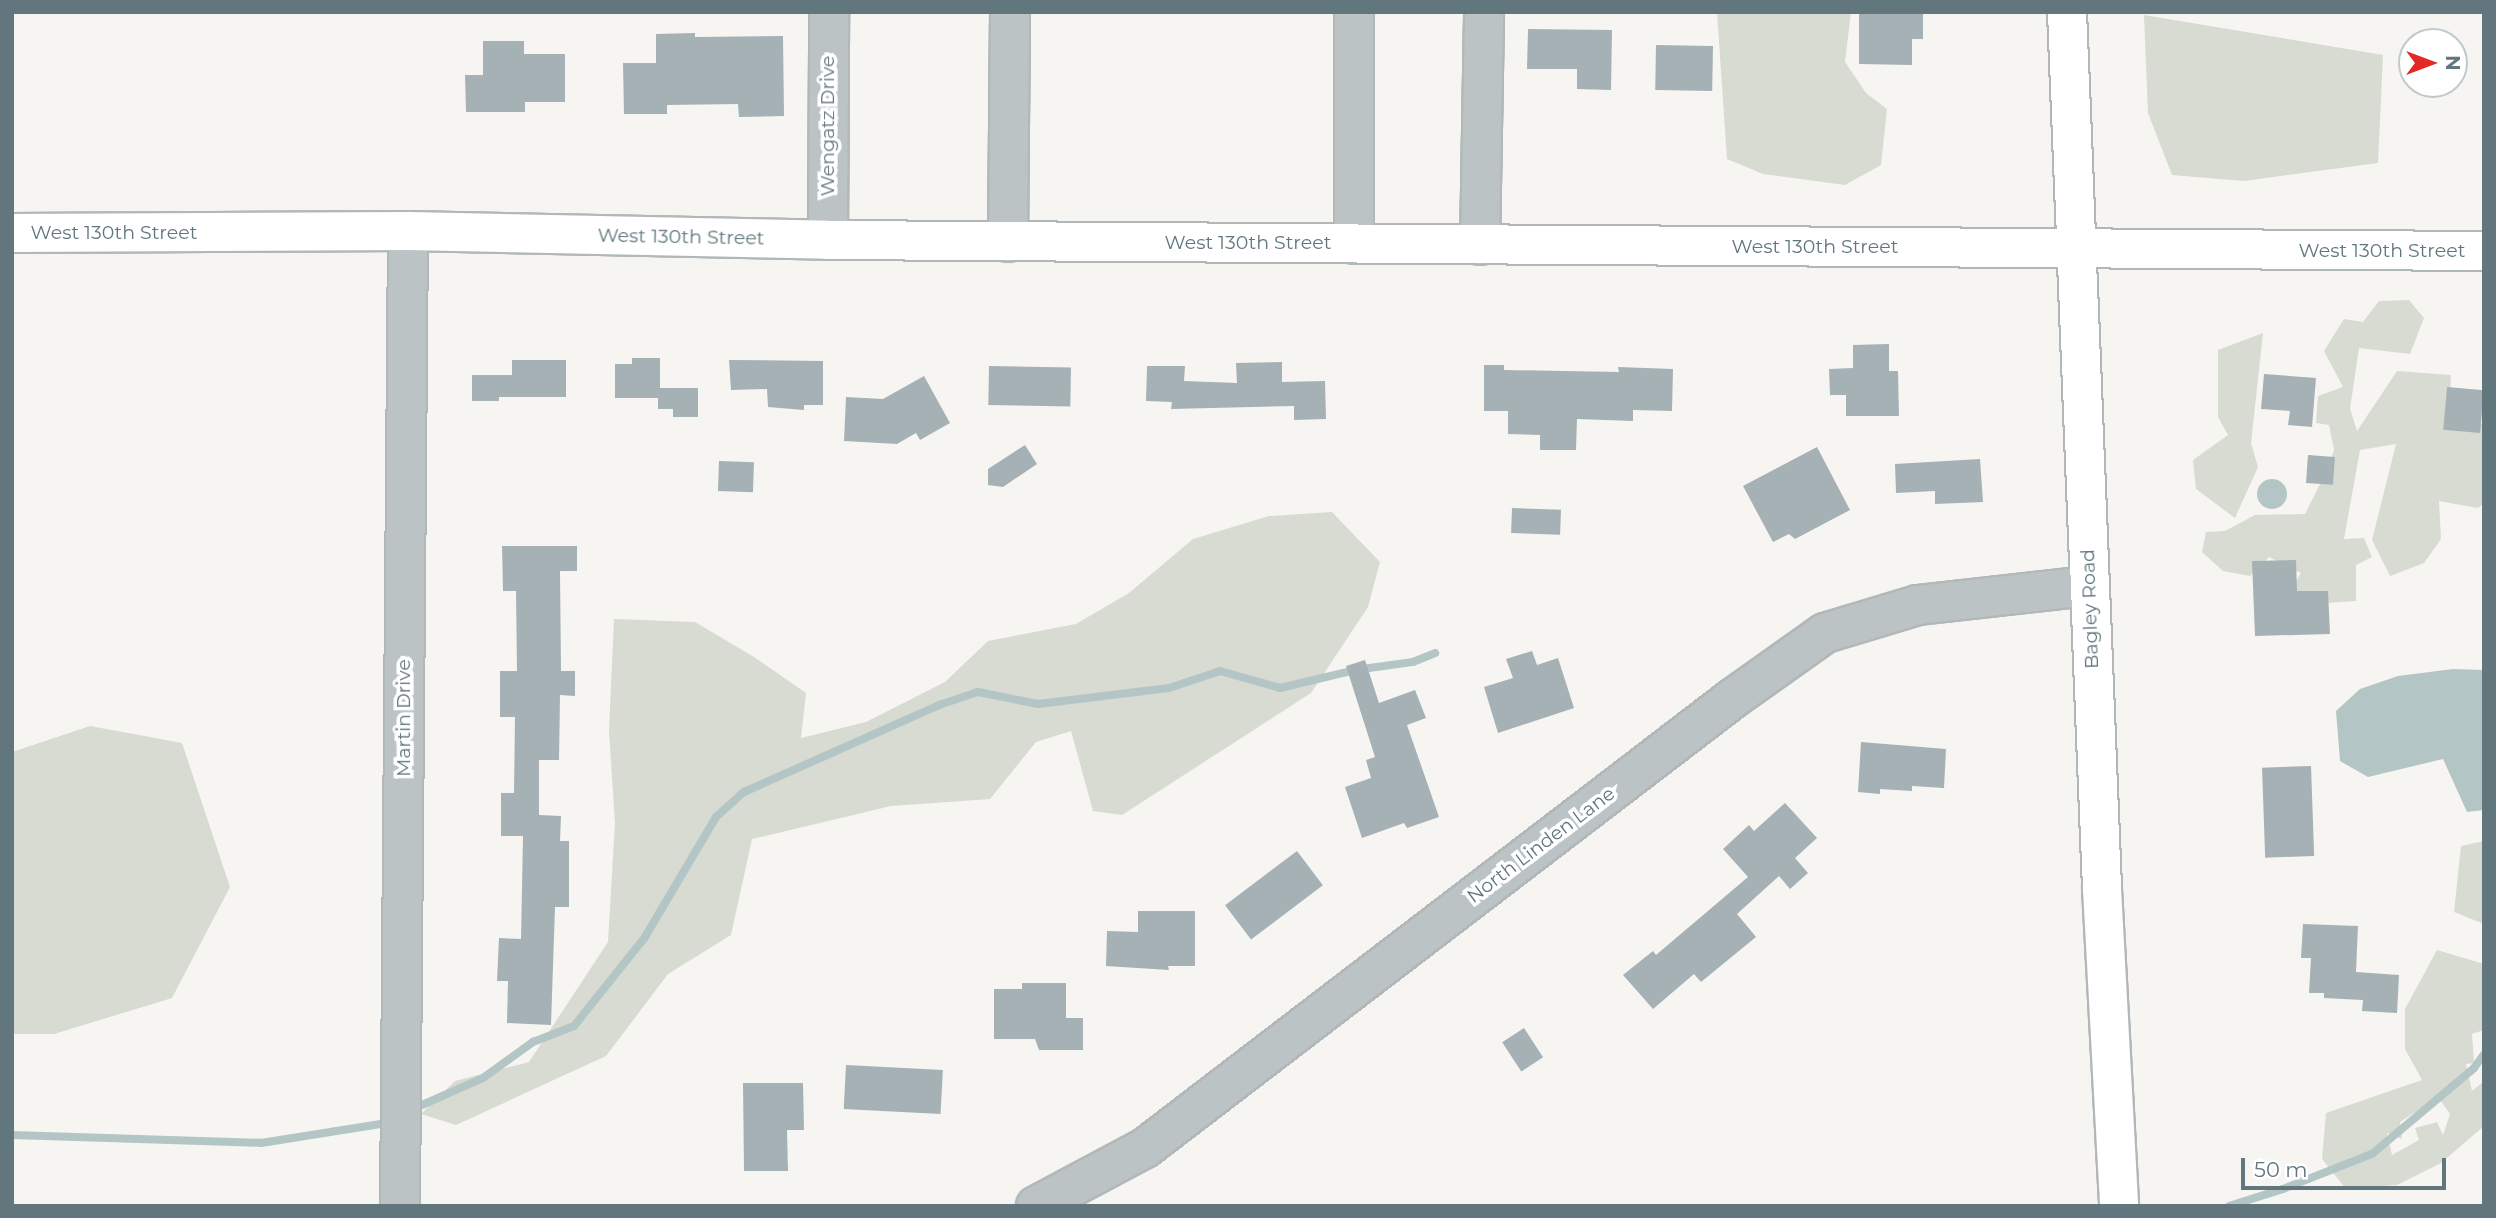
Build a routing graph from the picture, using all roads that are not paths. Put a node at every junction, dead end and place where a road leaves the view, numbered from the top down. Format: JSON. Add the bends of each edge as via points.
{"nodes":[{"id":1,"x":829,"y":12,"type":"edge"},
{"id":2,"x":1010,"y":12,"type":"edge"},
{"id":3,"x":1354,"y":12,"type":"edge"},
{"id":4,"x":1484,"y":12,"type":"edge"},
{"id":5,"x":2067,"y":12,"type":"edge"},
{"id":6,"x":408,"y":231,"type":"junction"},
{"id":7,"x":12,"y":233,"type":"edge"},
{"id":8,"x":828,"y":240,"type":"junction"},
{"id":9,"x":1008,"y":242,"type":"junction"},
{"id":10,"x":1354,"y":244,"type":"junction"},
{"id":11,"x":1480,"y":245,"type":"junction"},
{"id":12,"x":2077,"y":249,"type":"junction"},
{"id":13,"x":2484,"y":251,"type":"edge"},
{"id":14,"x":2088,"y":586,"type":"junction"},
{"id":15,"x":400,"y":1206,"type":"edge"},
{"id":16,"x":1036,"y":1206,"type":"edge"},
{"id":17,"x":2119,"y":1206,"type":"edge"}],
"edges":[{"from":1,"to":8,"type":"street","name":"Wengatz Drive"},
{"from":2,"to":9,"type":"street"},
{"from":3,"to":10,"type":"street"},
{"from":4,"to":11,"type":"street"},
{"from":5,"to":12,"type":"main road","name":"Bagley Road"},
{"from":6,"to":7,"type":"main road","name":"West 130th Street"},
{"from":6,"to":8,"type":"main road","name":"West 130th Street"},
{"from":6,"to":15,"type":"street","name":"Martin Drive"},
{"from":8,"to":9,"type":"main road","name":"West 130th Street"},
{"from":9,"to":10,"type":"main road","name":"West 130th Street"},
{"from":10,"to":11,"type":"main road","name":"West 130th Street"},
{"from":11,"to":12,"type":"main road","name":"West 130th Street"},
{"from":12,"to":13,"type":"main road","name":"West 130th Street"},
{"from":12,"to":14,"type":"main road","name":"Bagley Road"},
{"from":14,"to":16,"type":"street","name":"North Linden Lane","via":[[1918,605],[1825,634],[1732,699],[1145,1148]]},
{"from":14,"to":17,"type":"main road","name":"Bagley Road"}]}
